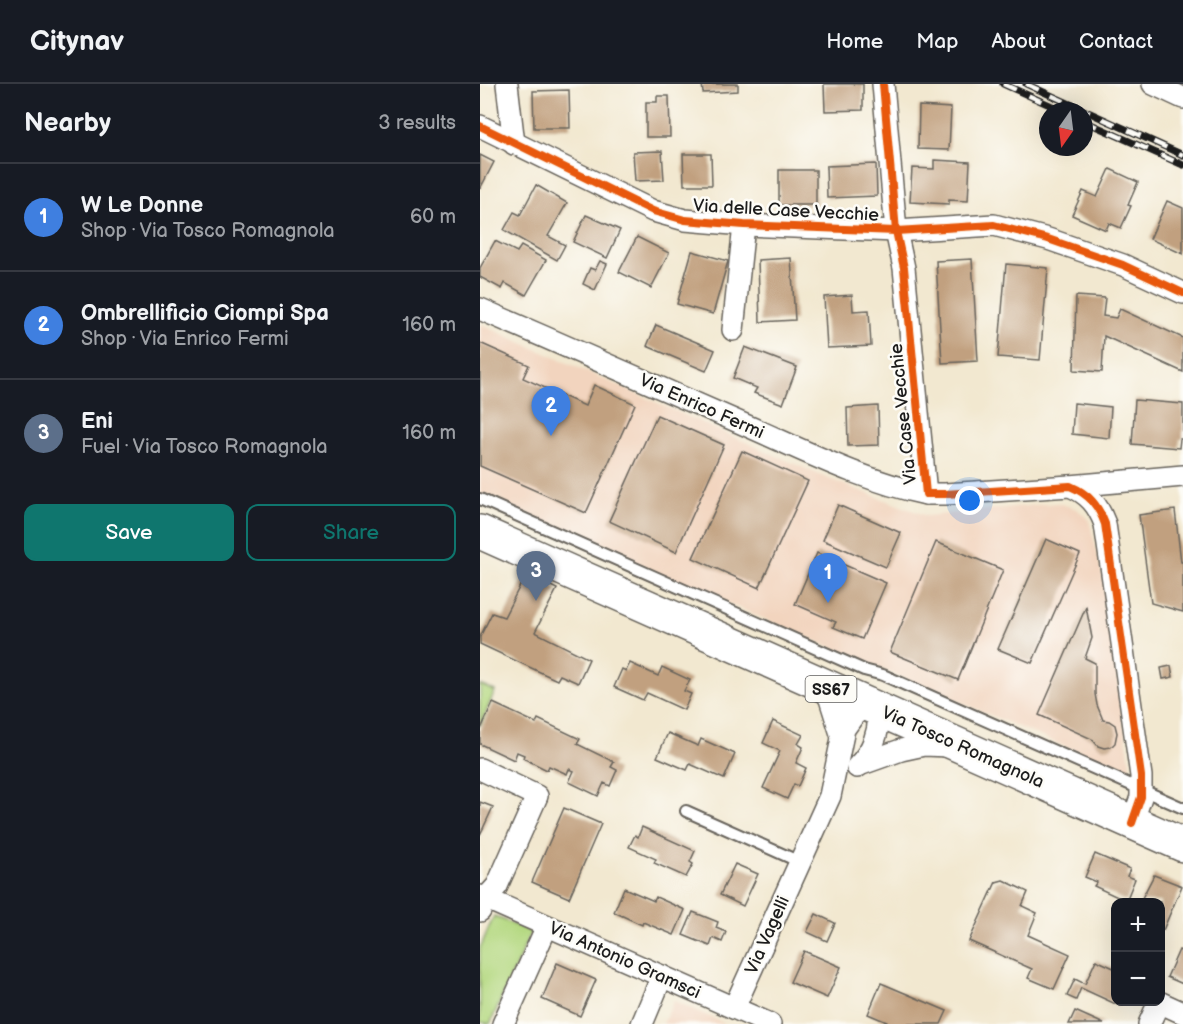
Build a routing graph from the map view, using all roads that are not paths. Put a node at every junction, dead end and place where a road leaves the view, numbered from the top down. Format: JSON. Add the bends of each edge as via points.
{"nodes":[{"id":1,"x":507,"y":84,"type":"edge"},
{"id":2,"x":883,"y":84,"type":"edge"},
{"id":3,"x":1153,"y":84,"type":"edge"},
{"id":4,"x":1183,"y":98,"type":"edge"},
{"id":5,"x":480,"y":126,"type":"edge"},
{"id":6,"x":514,"y":144,"type":"junction"},
{"id":7,"x":744,"y":225,"type":"junction"},
{"id":8,"x":896,"y":231,"type":"junction"},
{"id":9,"x":1183,"y":293,"type":"edge"},
{"id":10,"x":480,"y":309,"type":"edge"},
{"id":11,"x":733,"y":330,"type":"dead end"},
{"id":12,"x":1183,"y":476,"type":"edge"},
{"id":13,"x":1070,"y":486,"type":"junction"},
{"id":14,"x":926,"y":494,"type":"junction"},
{"id":15,"x":480,"y":499,"type":"edge"},
{"id":16,"x":480,"y":532,"type":"edge"},
{"id":17,"x":564,"y":555,"type":"junction"},
{"id":18,"x":822,"y":685,"type":"junction"},
{"id":19,"x":873,"y":707,"type":"junction"},
{"id":20,"x":842,"y":737,"type":"junction"},
{"id":21,"x":961,"y":746,"type":"junction"},
{"id":22,"x":860,"y":765,"type":"junction"},
{"id":23,"x":480,"y":769,"type":"edge"},
{"id":24,"x":1142,"y":790,"type":"junction"},
{"id":25,"x":830,"y":796,"type":"junction"},
{"id":26,"x":1183,"y":808,"type":"edge"},
{"id":27,"x":686,"y":811,"type":"dead end"},
{"id":28,"x":1132,"y":823,"type":"junction"},
{"id":29,"x":1183,"y":845,"type":"edge"},
{"id":30,"x":800,"y":862,"type":"junction"},
{"id":31,"x":482,"y":902,"type":"edge"},
{"id":32,"x":547,"y":926,"type":"junction"},
{"id":33,"x":662,"y":976,"type":"junction"},
{"id":34,"x":734,"y":1008,"type":"junction"},
{"id":35,"x":1183,"y":1013,"type":"edge"},
{"id":36,"x":503,"y":1024,"type":"edge"},
{"id":37,"x":642,"y":1024,"type":"edge"},
{"id":38,"x":770,"y":1024,"type":"edge"},
{"id":39,"x":1149,"y":1024,"type":"edge"}],
"edges":[{"from":1,"to":6,"type":"street"},
{"from":2,"to":8,"type":"street","name":"Via Case Vecchie"},
{"from":3,"to":4,"type":"street"},
{"from":5,"to":6,"type":"street","name":"Via delle Case Vecchie"},
{"from":6,"to":7,"type":"street","name":"Via delle Case Vecchie","via":[[668,216]]},
{"from":7,"to":8,"type":"street","name":"Via delle Case Vecchie"},
{"from":7,"to":11,"type":"street"},
{"from":8,"to":9,"type":"street","name":"Via delle Case Vecchie","via":[[994,225],[1123,265]]},
{"from":8,"to":14,"type":"street","name":"Via Case Vecchie","via":[[904,268]]},
{"from":10,"to":14,"type":"street","name":"Via Enrico Fermi","via":[[825,460],[901,489]]},
{"from":12,"to":13,"type":"street","name":"Via Case Vecchie"},
{"from":13,"to":14,"type":"street","name":"Via Case Vecchie"},
{"from":13,"to":24,"type":"street","via":[[1090,498],[1105,524]]},
{"from":15,"to":17,"type":"lane"},
{"from":16,"to":17,"type":"main road","name":"Via Tosco Romagnola","number":"SS67"},
{"from":17,"to":18,"type":"main road","name":"Via Tosco Romagnola","number":"SS67"},
{"from":17,"to":24,"type":"lane","via":[[883,675]]},
{"from":18,"to":19,"type":"main road","name":"Via Tosco Romagnola","number":"SS67"},
{"from":18,"to":20,"type":"street","name":"Via Vagelli"},
{"from":19,"to":20,"type":"street","name":"Via Vagelli","via":[[848,722]]},
{"from":19,"to":21,"type":"main road","name":"Via Tosco Romagnola","number":"SS67"},
{"from":19,"to":22,"type":"street","name":"Via Vagelli","via":[[879,725]]},
{"from":20,"to":25,"type":"street","name":"Via Vagelli"},
{"from":21,"to":22,"type":"street","name":"Via Vagelli","via":[[924,745]]},
{"from":21,"to":28,"type":"main road","name":"Via Tosco Romagnola","number":"SS67"},
{"from":22,"to":25,"type":"street","name":"Via Vagelli"},
{"from":23,"to":31,"type":"street","via":[[537,796],[496,886]]},
{"from":24,"to":26,"type":"lane"},
{"from":24,"to":28,"type":"street"},
{"from":25,"to":30,"type":"street","name":"Via Vagelli"},
{"from":27,"to":30,"type":"lane"},
{"from":28,"to":29,"type":"main road","name":"Via Tosco Romagnola","number":"SS67"},
{"from":30,"to":34,"type":"street","name":"Via Vagelli"},
{"from":31,"to":32,"type":"street","name":"Via Antonio Gramsci"},
{"from":32,"to":33,"type":"street","name":"Via Antonio Gramsci"},
{"from":32,"to":36,"type":"street"},
{"from":33,"to":34,"type":"street","name":"Via Antonio Gramsci"},
{"from":33,"to":37,"type":"street"},
{"from":34,"to":38,"type":"street","name":"Via Antonio Gramsci"},
{"from":35,"to":39,"type":"street","via":[[1159,1002]]}]}
